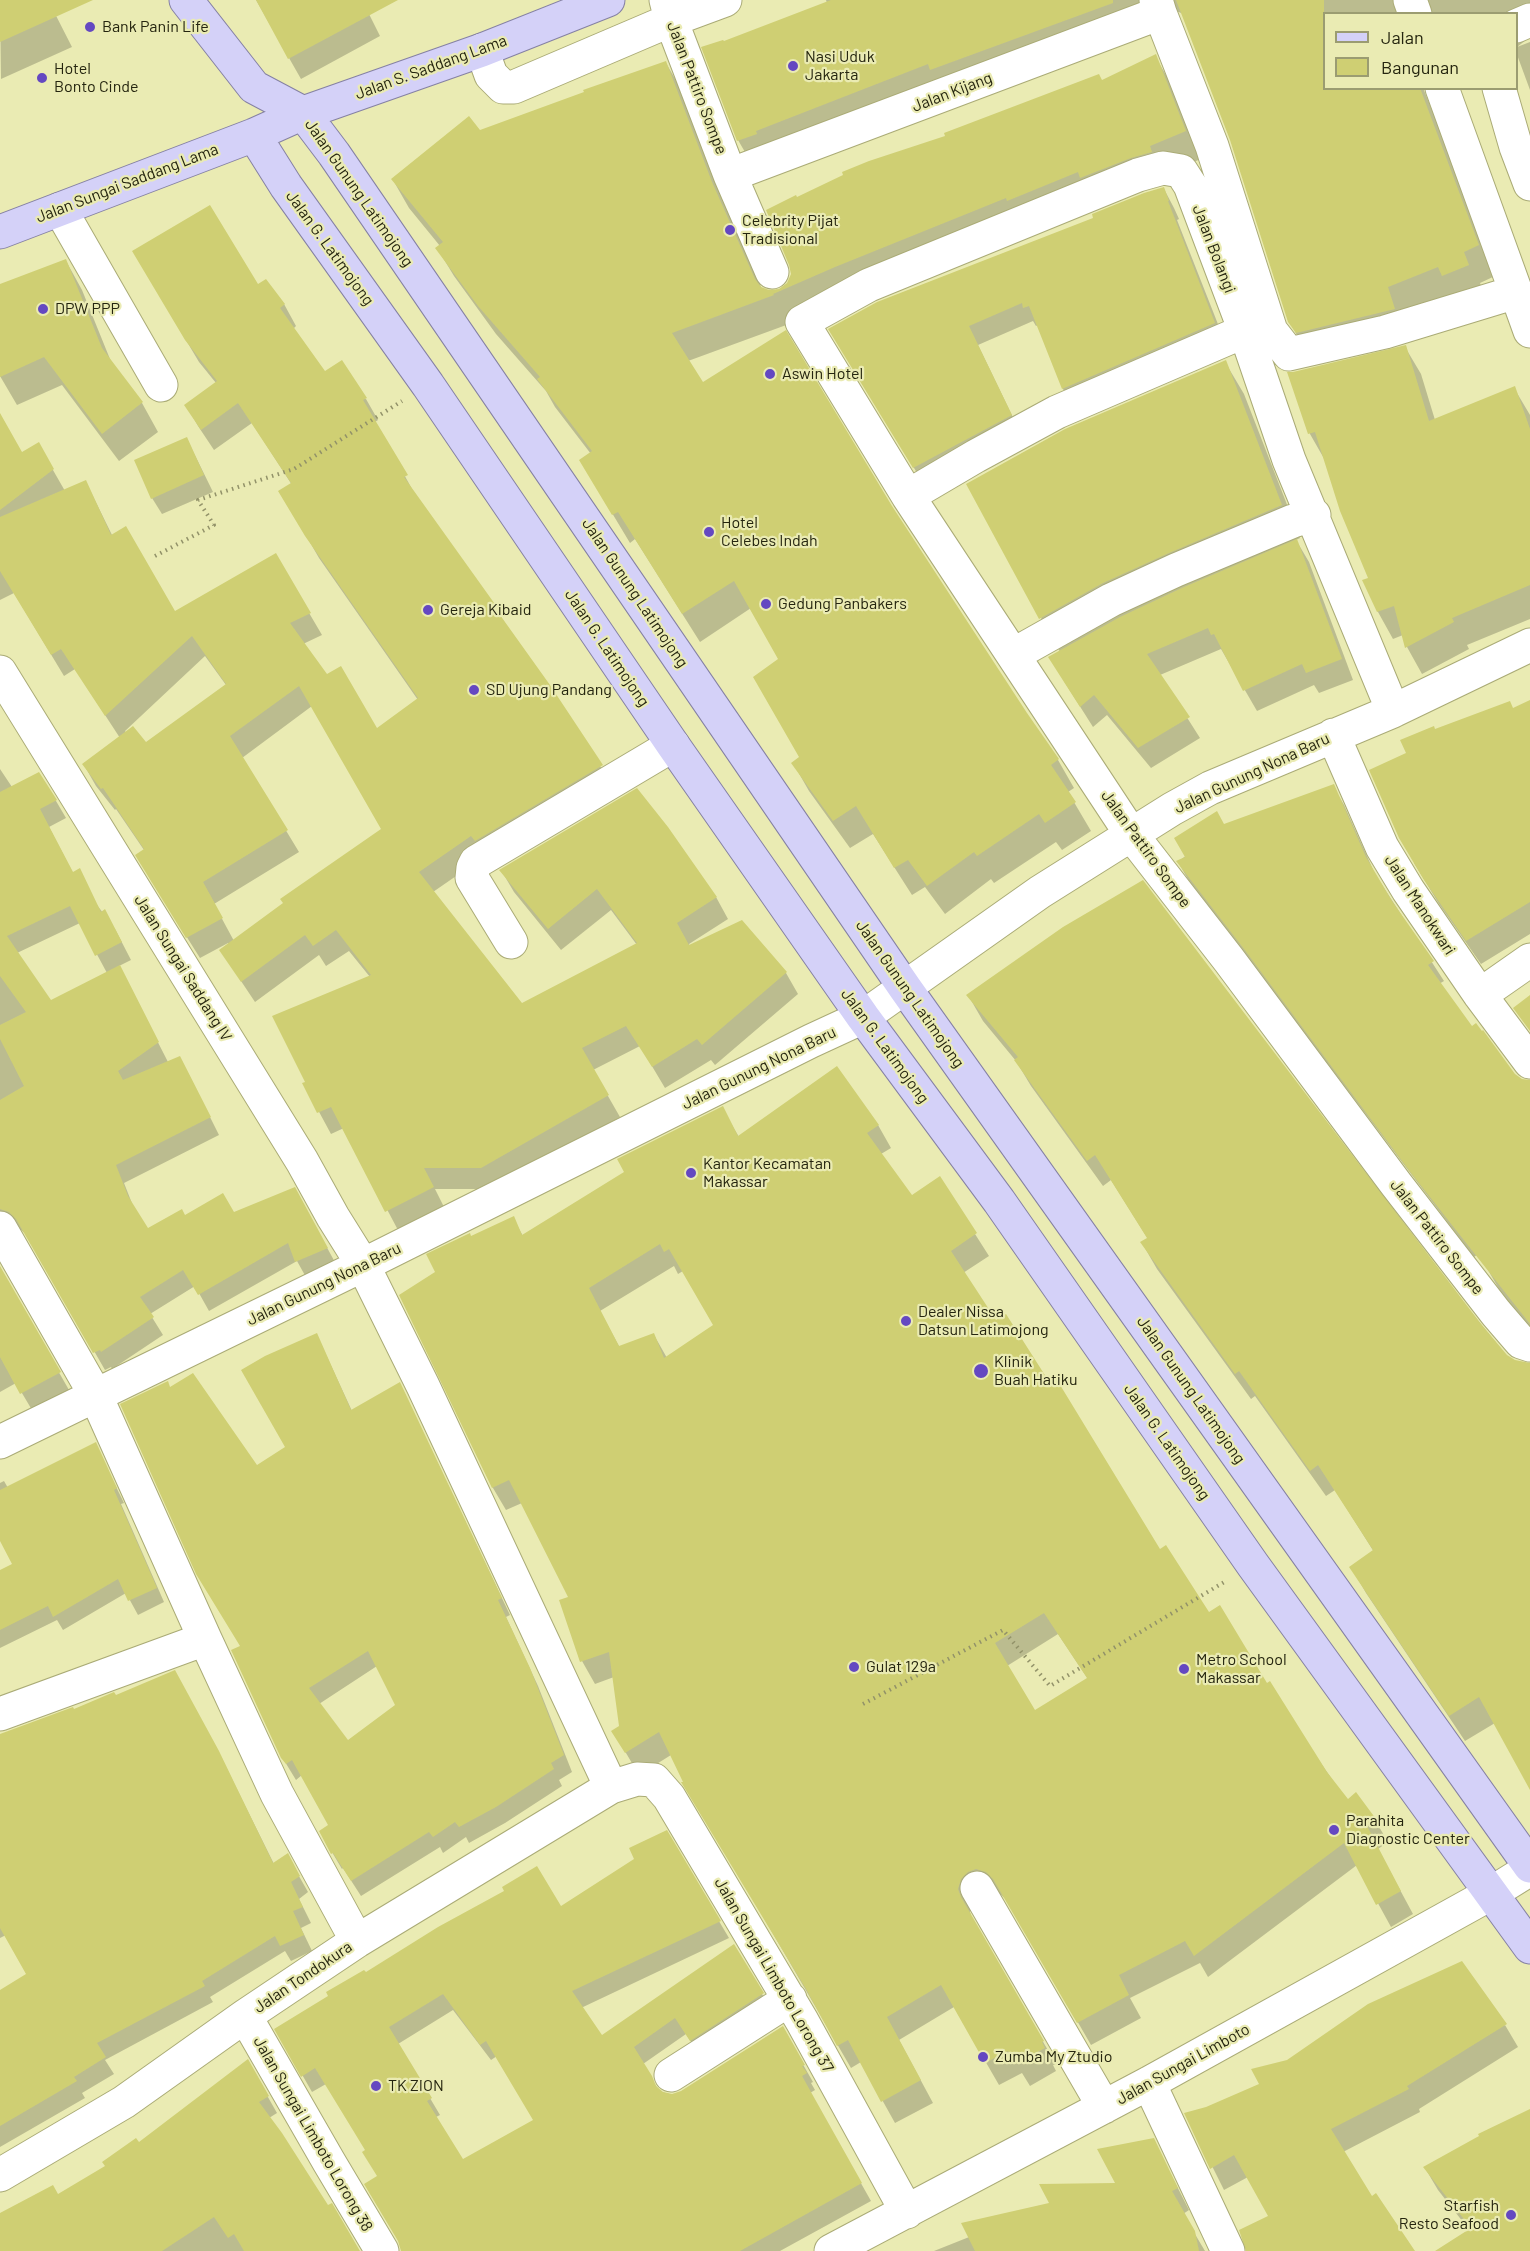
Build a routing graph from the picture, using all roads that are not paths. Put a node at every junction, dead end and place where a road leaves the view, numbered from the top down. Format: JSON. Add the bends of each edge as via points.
{"nodes":[{"id":1,"x":186,"y":0,"type":"edge"},
{"id":2,"x":608,"y":0,"type":"edge"},
{"id":3,"x":725,"y":0,"type":"edge"},
{"id":4,"x":1158,"y":6,"type":"edge"},
{"id":5,"x":669,"y":10,"type":"edge"},
{"id":6,"x":482,"y":50,"type":"junction"},
{"id":7,"x":254,"y":87,"type":"junction"},
{"id":8,"x":1443,"y":90,"type":"edge"},
{"id":9,"x":1500,"y":90,"type":"edge"},
{"id":10,"x":303,"y":113,"type":"junction"},
{"id":11,"x":254,"y":135,"type":"junction"},
{"id":12,"x":730,"y":175,"type":"junction"},
{"id":13,"x":1530,"y":184,"type":"edge"},
{"id":14,"x":60,"y":209,"type":"junction"},
{"id":15,"x":0,"y":232,"type":"edge"},
{"id":16,"x":772,"y":272,"type":"dead end"},
{"id":17,"x":1516,"y":292,"type":"junction"},
{"id":18,"x":802,"y":322,"type":"joint"},
{"id":19,"x":1245,"y":331,"type":"junction"},
{"id":20,"x":1530,"y":331,"type":"edge"},
{"id":21,"x":161,"y":385,"type":"dead end"},
{"id":22,"x":908,"y":496,"type":"junction"},
{"id":23,"x":1314,"y":515,"type":"junction"},
{"id":24,"x":1530,"y":645,"type":"edge"},
{"id":25,"x":1013,"y":655,"type":"junction"},
{"id":26,"x":0,"y":672,"type":"edge"},
{"id":27,"x":1393,"y":711,"type":"junction"},
{"id":28,"x":1333,"y":735,"type":"junction"},
{"id":29,"x":673,"y":745,"type":"junction"},
{"id":30,"x":1131,"y":834,"type":"junction"},
{"id":31,"x":512,"y":942,"type":"dead end"},
{"id":32,"x":1530,"y":960,"type":"edge"},
{"id":33,"x":905,"y":988,"type":"junction"},
{"id":34,"x":1480,"y":995,"type":"junction"},
{"id":35,"x":862,"y":1017,"type":"junction"},
{"id":36,"x":1530,"y":1062,"type":"edge"},
{"id":37,"x":0,"y":1228,"type":"edge"},
{"id":38,"x":363,"y":1265,"type":"junction"},
{"id":39,"x":1530,"y":1345,"type":"edge"},
{"id":40,"x":95,"y":1394,"type":"junction"},
{"id":41,"x":0,"y":1442,"type":"edge"},
{"id":42,"x":204,"y":1639,"type":"junction"},
{"id":43,"x":0,"y":1714,"type":"edge"},
{"id":44,"x":611,"y":1787,"type":"junction"},
{"id":45,"x":1530,"y":1868,"type":"edge"},
{"id":46,"x":977,"y":1888,"type":"dead end"},
{"id":47,"x":1490,"y":1894,"type":"junction"},
{"id":48,"x":357,"y":1941,"type":"junction"},
{"id":49,"x":1530,"y":1947,"type":"edge"},
{"id":50,"x":790,"y":1999,"type":"junction"},
{"id":51,"x":245,"y":2016,"type":"junction"},
{"id":52,"x":671,"y":2075,"type":"dead end"},
{"id":53,"x":1149,"y":2083,"type":"junction"},
{"id":54,"x":1104,"y":2108,"type":"junction"},
{"id":55,"x":0,"y":2175,"type":"edge"},
{"id":56,"x":907,"y":2212,"type":"junction"},
{"id":57,"x":382,"y":2251,"type":"edge"},
{"id":58,"x":831,"y":2251,"type":"edge"},
{"id":59,"x":1228,"y":2251,"type":"edge"}],
"edges":[{"from":1,"to":7,"type":"main road"},
{"from":2,"to":6,"type":"main road","name":"Jalan S. Saddang Lama"},
{"from":3,"to":5,"type":"street"},
{"from":4,"to":12,"type":"street","name":"Jalan Kijang"},
{"from":4,"to":17,"type":"street","name":"Jalan Bolangi","via":[[1212,146],[1271,331],[1289,354],[1385,332]]},
{"from":5,"to":6,"type":"street","via":[[514,87],[503,87],[491,75]]},
{"from":5,"to":12,"type":"street","name":"Jalan Pattiro Sompe"},
{"from":6,"to":10,"type":"main road","name":"Jalan S. Saddang Lama"},
{"from":7,"to":10,"type":"main road"},
{"from":7,"to":11,"type":"main road"},
{"from":8,"to":17,"type":"street"},
{"from":9,"to":13,"type":"street"},
{"from":10,"to":11,"type":"main road","name":"Jalan S. Saddang Lama"},
{"from":10,"to":33,"type":"main road","name":"Jalan Gunung Latimojong"},
{"from":11,"to":14,"type":"main road","name":"Jalan Sungai Saddang Lama"},
{"from":11,"to":29,"type":"main road","name":"Jalan G. Latimojong"},
{"from":12,"to":16,"type":"street","name":"Jalan Pattiro Sompe"},
{"from":14,"to":15,"type":"main road","name":"Jalan Sungai Saddang Lama"},
{"from":14,"to":21,"type":"street"},
{"from":17,"to":20,"type":"street"},
{"from":18,"to":19,"type":"street","name":"Jalan Bolangi","via":[[869,285],[1163,168],[1180,171],[1190,185]]},
{"from":18,"to":22,"type":"street","name":"Jalan Pattiro Sompe"},
{"from":19,"to":22,"type":"street","via":[[1057,412]]},
{"from":19,"to":23,"type":"street","name":"Jalan Bolangi","via":[[1274,421]]},
{"from":22,"to":25,"type":"street","name":"Jalan Pattiro Sompe"},
{"from":23,"to":25,"type":"street","via":[[1122,595]]},
{"from":23,"to":27,"type":"street","name":"Jalan Bolangi"},
{"from":24,"to":27,"type":"street","name":"Jalan Gunung Nona Baru"},
{"from":25,"to":30,"type":"street","name":"Jalan Pattiro Sompe"},
{"from":26,"to":38,"type":"street","name":"Jalan Sungai Saddang IV"},
{"from":27,"to":28,"type":"street","name":"Jalan Gunung Nona Baru"},
{"from":28,"to":30,"type":"street","name":"Jalan Gunung Nona Baru","via":[[1210,788]]},
{"from":28,"to":34,"type":"street","name":"Jalan Manokwari","via":[[1382,846]]},
{"from":29,"to":31,"type":"street","via":[[476,862],[472,878]]},
{"from":29,"to":35,"type":"main road","name":"Jalan G. Latimojong"},
{"from":30,"to":33,"type":"street","name":"Jalan Gunung Nona Baru","via":[[1040,892]]},
{"from":30,"to":39,"type":"street","name":"Jalan Pattiro Sompe","via":[[1489,1304],[1521,1342]]},
{"from":32,"to":34,"type":"street"},
{"from":33,"to":35,"type":"street","name":"Jalan Gunung Nona Baru"},
{"from":33,"to":45,"type":"main road","name":"Jalan Gunung Latimojong"},
{"from":34,"to":36,"type":"street","name":"Jalan Manokwari"},
{"from":35,"to":38,"type":"street","name":"Jalan Gunung Nona Baru"},
{"from":35,"to":47,"type":"main road","name":"Jalan G. Latimojong","via":[[999,1201],[1253,1565]]},
{"from":37,"to":40,"type":"street"},
{"from":38,"to":40,"type":"street","name":"Jalan Gunung Nona Baru"},
{"from":38,"to":44,"type":"street","name":"Jalan Sungai Saddang IV"},
{"from":40,"to":41,"type":"street","name":"Jalan Gunung Nona Baru"},
{"from":40,"to":42,"type":"street"},
{"from":42,"to":43,"type":"street"},
{"from":42,"to":48,"type":"street","via":[[278,1794]]},
{"from":44,"to":48,"type":"street","name":"Jalan Tondokura"},
{"from":44,"to":50,"type":"street","name":"Jalan Sungai Limboto Lorong 37","via":[[637,1779],[654,1780],[669,1797]]},
{"from":45,"to":47,"type":"street","name":"Jalan Sungai Limboto"},
{"from":46,"to":54,"type":"street"},
{"from":47,"to":49,"type":"main road","name":"Jalan G. Latimojong"},
{"from":47,"to":53,"type":"street","name":"Jalan Sungai Limboto"},
{"from":48,"to":51,"type":"street","name":"Jalan Tondokura"},
{"from":50,"to":52,"type":"street"},
{"from":50,"to":56,"type":"street","name":"Jalan Sungai Limboto Lorong 37"},
{"from":51,"to":55,"type":"street","name":"Jalan Tondokura","via":[[124,2102]]},
{"from":51,"to":57,"type":"street","name":"Jalan Sungai Limboto Lorong 38"},
{"from":53,"to":54,"type":"street","name":"Jalan Sungai Limboto"},
{"from":53,"to":59,"type":"street"},
{"from":54,"to":56,"type":"street","name":"Jalan Sungai Limboto"},
{"from":56,"to":58,"type":"street","name":"Jalan Sungai Limboto"}]}
